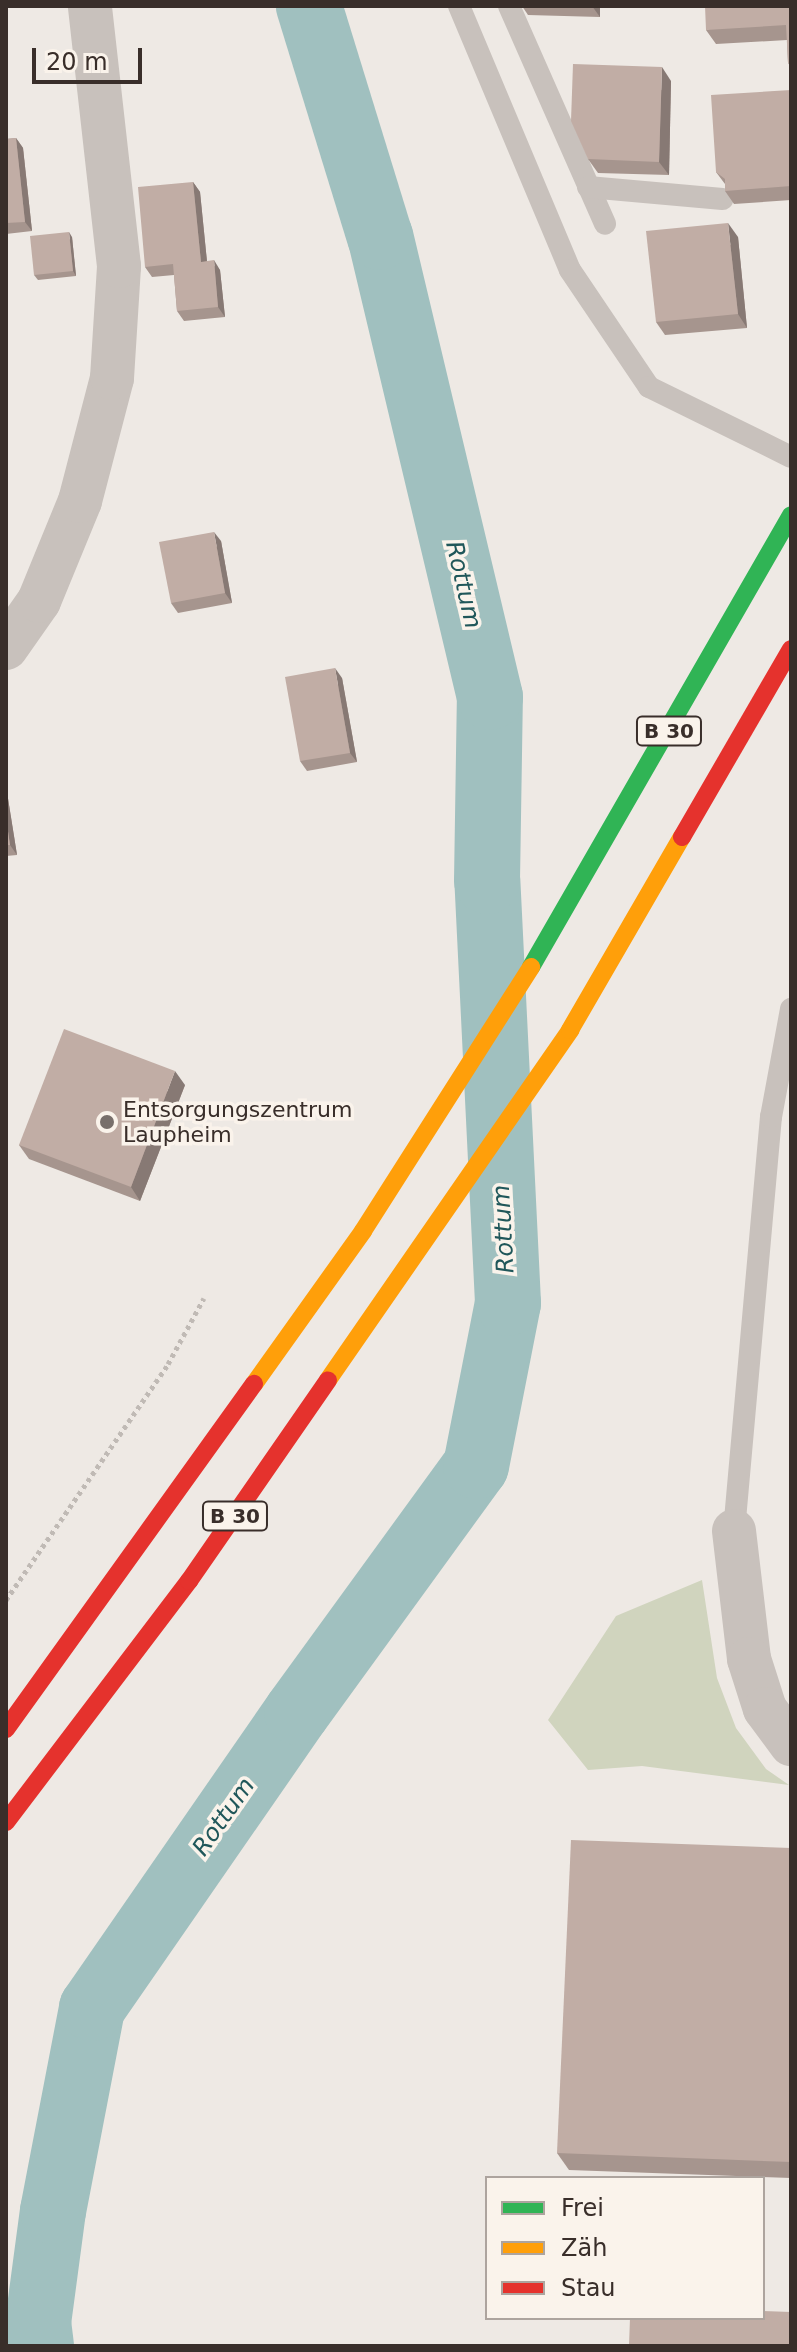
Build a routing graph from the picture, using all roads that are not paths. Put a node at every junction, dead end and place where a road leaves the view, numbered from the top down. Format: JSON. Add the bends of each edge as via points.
{"nodes":[{"id":1,"x":90,"y":6,"type":"edge"},
{"id":2,"x":459,"y":6,"type":"edge"},
{"id":3,"x":509,"y":6,"type":"edge"},
{"id":4,"x":588,"y":187,"type":"junction"},
{"id":5,"x":722,"y":199,"type":"edge"},
{"id":6,"x":605,"y":224,"type":"dead end"},
{"id":7,"x":791,"y":457,"type":"edge"},
{"id":8,"x":789,"y":520,"type":"edge"},
{"id":9,"x":6,"y":648,"type":"edge"},
{"id":10,"x":791,"y":649,"type":"edge"},
{"id":11,"x":791,"y":1009,"type":"edge"},
{"id":12,"x":734,"y":1531,"type":"joint"},
{"id":13,"x":6,"y":1729,"type":"edge"},
{"id":14,"x":791,"y":1744,"type":"edge"},
{"id":15,"x":6,"y":1822,"type":"edge"}],
"edges":[{"from":1,"to":9,"type":"street","via":[[119,266],[112,378],[80,501],[39,601]]},
{"from":2,"to":7,"type":"lane","via":[[570,270],[649,387]]},
{"from":3,"to":4,"type":"lane"},
{"from":4,"to":5,"type":"lane"},
{"from":4,"to":6,"type":"lane"},
{"from":8,"to":13,"type":"highway","number":"B 30","via":[[551,936],[363,1231]]},
{"from":10,"to":15,"type":"highway","number":"B 30","via":[[570,1030],[189,1581]]},
{"from":11,"to":12,"type":"lane","via":[[771,1117]]},
{"from":12,"to":14,"type":"street","via":[[749,1659],[765,1709]]}]}
